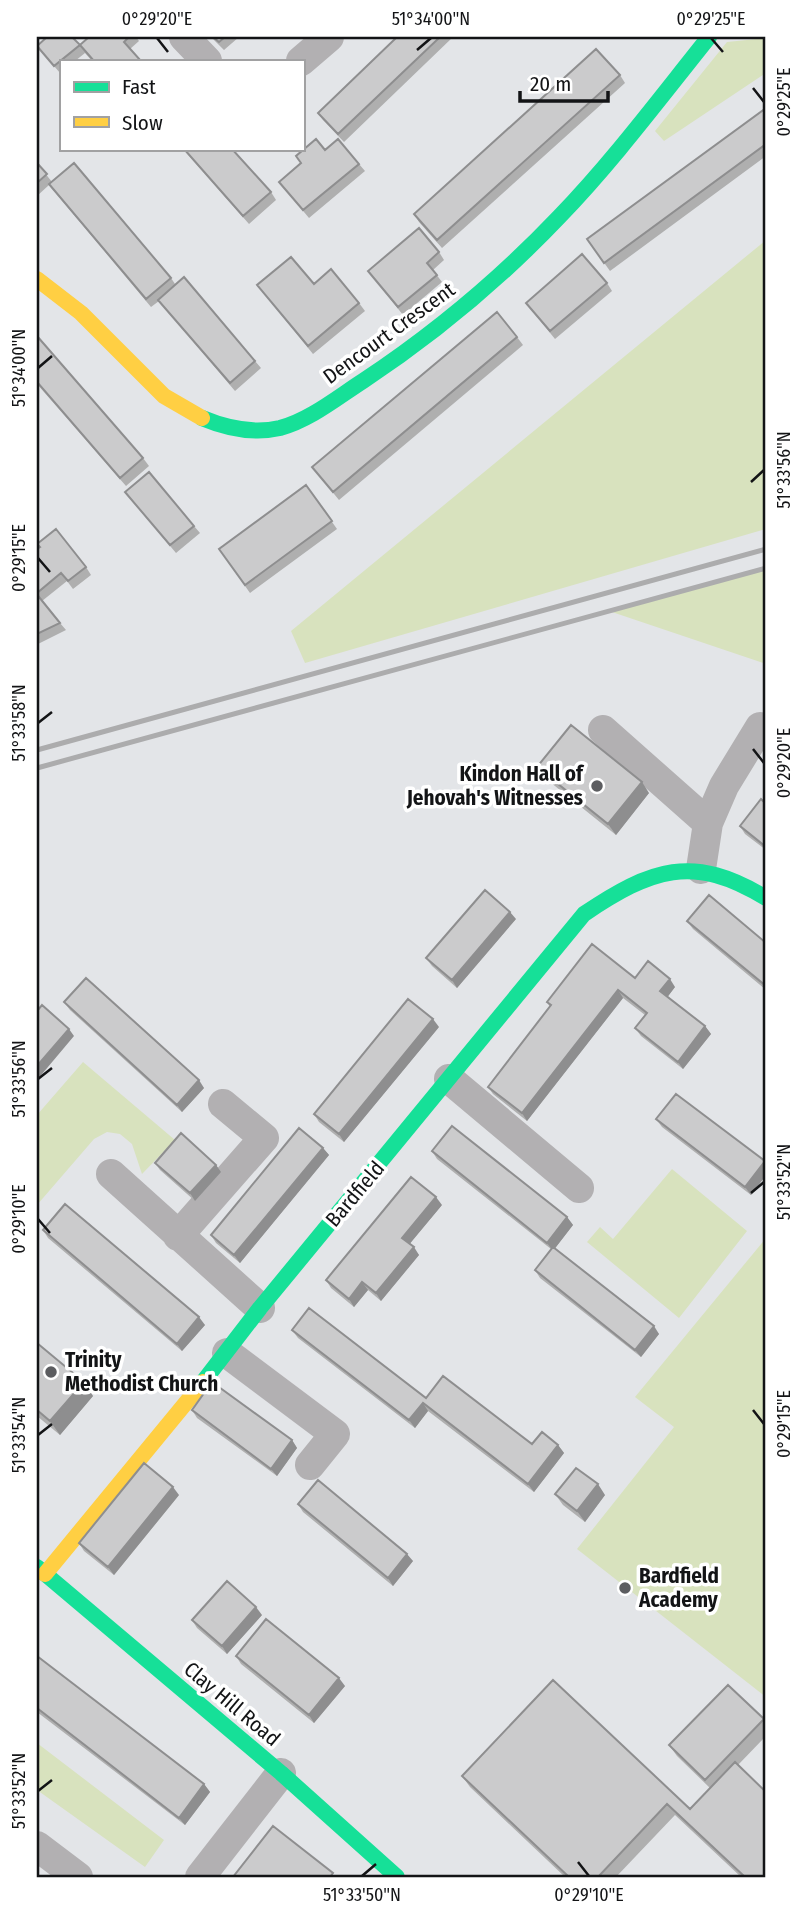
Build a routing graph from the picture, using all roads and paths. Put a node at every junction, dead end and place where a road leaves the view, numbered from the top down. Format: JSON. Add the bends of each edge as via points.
{"nodes":[{"id":1,"x":184,"y":37,"type":"edge"},
{"id":2,"x":329,"y":37,"type":"edge"},
{"id":3,"x":709,"y":37,"type":"edge"},
{"id":4,"x":206,"y":60,"type":"edge"},
{"id":5,"x":302,"y":60,"type":"edge"},
{"id":6,"x":37,"y":279,"type":"edge"},
{"id":7,"x":760,"y":727,"type":"dead end"},
{"id":8,"x":603,"y":730,"type":"dead end"},
{"id":9,"x":708,"y":823,"type":"junction"},
{"id":10,"x":701,"y":869,"type":"junction"},
{"id":11,"x":766,"y":898,"type":"edge"},
{"id":12,"x":449,"y":1079,"type":"junction"},
{"id":13,"x":223,"y":1104,"type":"dead end"},
{"id":14,"x":111,"y":1174,"type":"dead end"},
{"id":15,"x":579,"y":1188,"type":"dead end"},
{"id":16,"x":178,"y":1236,"type":"junction"},
{"id":17,"x":260,"y":1308,"type":"junction"},
{"id":18,"x":227,"y":1353,"type":"junction"},
{"id":19,"x":310,"y":1465,"type":"dead end"},
{"id":20,"x":41,"y":1570,"type":"edge"},
{"id":21,"x":281,"y":1773,"type":"junction"},
{"id":22,"x":37,"y":1846,"type":"edge"},
{"id":23,"x":78,"y":1877,"type":"edge"},
{"id":24,"x":200,"y":1877,"type":"edge"},
{"id":25,"x":397,"y":1877,"type":"edge"}],
"edges":[{"from":1,"to":4,"type":"street"},
{"from":2,"to":5,"type":"street"},
{"from":3,"to":6,"type":"street","name":"Dencourt Crescent","via":[[562,215],[518,259],[410,349],[319,409],[281,427],[252,430],[218,425],[190,414],[161,395],[95,326]]},
{"from":7,"to":9,"type":"street","via":[[724,786]]},
{"from":8,"to":9,"type":"street"},
{"from":9,"to":10,"type":"street"},
{"from":10,"to":11,"type":"street","via":[[750,886]]},
{"from":10,"to":12,"type":"street","name":"Bardfield","via":[[655,875],[618,891],[584,915]]},
{"from":12,"to":15,"type":"street"},
{"from":12,"to":17,"type":"street","name":"Bardfield"},
{"from":13,"to":16,"type":"street","via":[[264,1138]]},
{"from":14,"to":16,"type":"street"},
{"from":16,"to":17,"type":"street"},
{"from":17,"to":18,"type":"street","name":"Bardfield"},
{"from":18,"to":19,"type":"street","via":[[335,1434]]},
{"from":18,"to":20,"type":"street","name":"Bardfield"},
{"from":20,"to":21,"type":"street","name":"Clay Hill Road"},
{"from":21,"to":24,"type":"street"},
{"from":21,"to":25,"type":"street","name":"Clay Hill Road"},
{"from":22,"to":23,"type":"street"}]}
